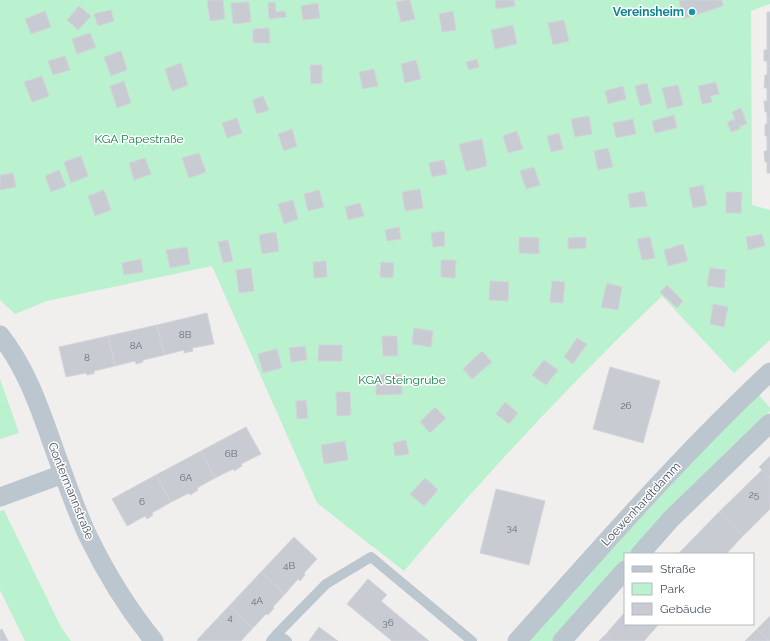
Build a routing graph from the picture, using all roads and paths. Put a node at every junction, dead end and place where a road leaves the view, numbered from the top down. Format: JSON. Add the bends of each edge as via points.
{"nodes":[{"id":1,"x":0,"y":335,"type":"edge"},
{"id":2,"x":770,"y":372,"type":"edge"},
{"id":3,"x":770,"y":423,"type":"edge"},
{"id":4,"x":63,"y":474,"type":"junction"},
{"id":5,"x":0,"y":497,"type":"edge"},
{"id":6,"x":641,"y":553,"type":"edge"},
{"id":7,"x":624,"y":571,"type":"edge"},
{"id":8,"x":274,"y":638,"type":"edge"},
{"id":9,"x":154,"y":641,"type":"edge"},
{"id":10,"x":286,"y":641,"type":"edge"},
{"id":11,"x":472,"y":641,"type":"edge"},
{"id":12,"x":517,"y":641,"type":"edge"},
{"id":13,"x":562,"y":641,"type":"edge"}],
"edges":[{"from":1,"to":4,"type":"street","name":"Gontermannstraße","via":[[20,363]]},
{"from":2,"to":12,"type":"street","name":"Loewenhardtdamm","via":[[648,495]]},
{"from":3,"to":6,"type":"street","via":[[671,519]]},
{"from":4,"to":5,"type":"street"},
{"from":4,"to":9,"type":"street","name":"Gontermannstraße","via":[[100,560],[115,587]]},
{"from":7,"to":13,"type":"street"},
{"from":8,"to":10,"type":"lane"},
{"from":8,"to":11,"type":"lane","via":[[326,584],[371,557]]}]}
